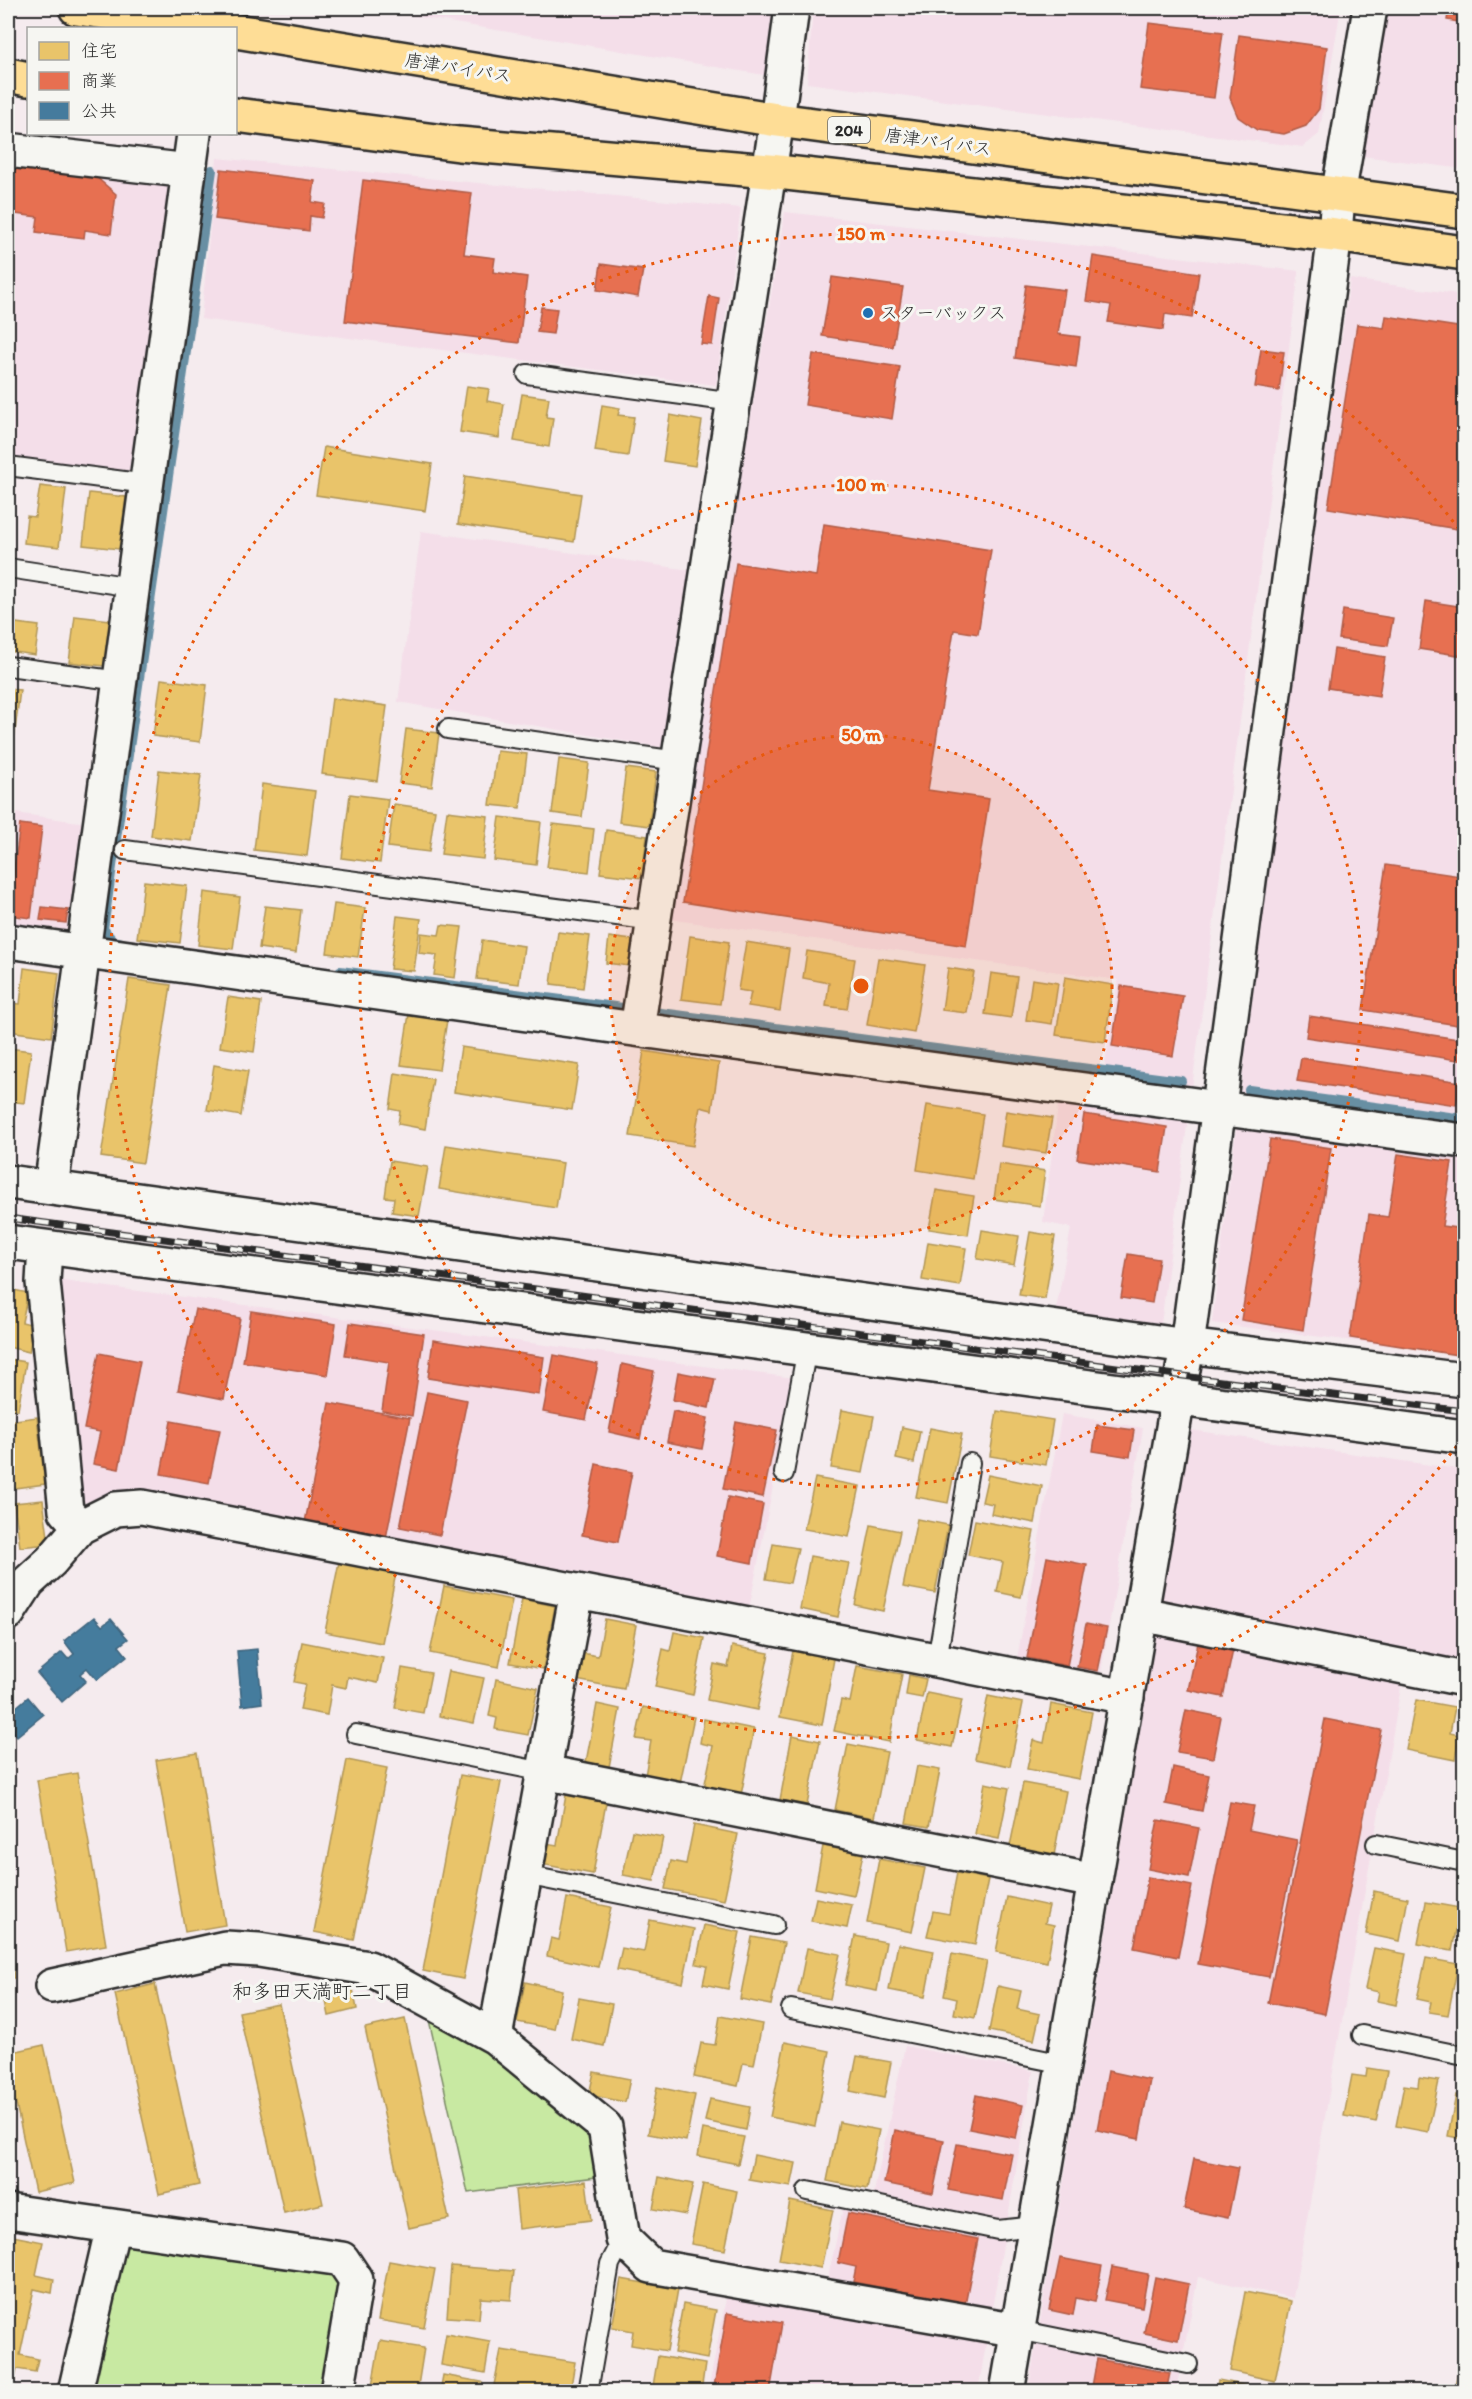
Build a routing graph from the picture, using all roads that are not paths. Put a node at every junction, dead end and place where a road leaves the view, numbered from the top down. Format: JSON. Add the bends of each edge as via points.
{"nodes":[{"id":1,"x":76,"y":8,"type":"edge"},
{"id":2,"x":792,"y":8,"type":"edge"},
{"id":3,"x":1370,"y":8,"type":"edge"},
{"id":4,"x":218,"y":25,"type":"edge"},
{"id":5,"x":237,"y":28,"type":"edge"},
{"id":6,"x":8,"y":75,"type":"edge"},
{"id":7,"x":27,"y":79,"type":"edge"},
{"id":8,"x":237,"y":115,"type":"edge"},
{"id":9,"x":777,"y":120,"type":"junction"},
{"id":10,"x":194,"y":135,"type":"edge"},
{"id":11,"x":8,"y":150,"type":"edge"},
{"id":12,"x":189,"y":171,"type":"junction"},
{"id":13,"x":770,"y":171,"type":"junction"},
{"id":14,"x":1338,"y":196,"type":"junction"},
{"id":15,"x":1464,"y":211,"type":"edge"},
{"id":16,"x":1335,"y":235,"type":"junction"},
{"id":17,"x":1464,"y":253,"type":"edge"},
{"id":18,"x":527,"y":374,"type":"dead end"},
{"id":19,"x":734,"y":402,"type":"junction"},
{"id":20,"x":8,"y":466,"type":"edge"},
{"id":21,"x":147,"y":484,"type":"junction"},
{"id":22,"x":8,"y":568,"type":"edge"},
{"id":23,"x":132,"y":587,"type":"junction"},
{"id":24,"x":8,"y":666,"type":"edge"},
{"id":25,"x":120,"y":681,"type":"junction"},
{"id":26,"x":448,"y":729,"type":"dead end"},
{"id":27,"x":678,"y":761,"type":"junction"},
{"id":28,"x":125,"y":849,"type":"dead end"},
{"id":29,"x":654,"y":921,"type":"junction"},
{"id":30,"x":8,"y":941,"type":"edge"},
{"id":31,"x":83,"y":950,"type":"junction"},
{"id":32,"x":639,"y":1015,"type":"junction"},
{"id":33,"x":1219,"y":1108,"type":"junction"},
{"id":34,"x":1464,"y":1141,"type":"edge"},
{"id":35,"x":8,"y":1182,"type":"edge"},
{"id":36,"x":51,"y":1188,"type":"junction"},
{"id":37,"x":8,"y":1242,"type":"edge"},
{"id":38,"x":45,"y":1247,"type":"junction"},
{"id":39,"x":1187,"y":1346,"type":"junction"},
{"id":40,"x":807,"y":1348,"type":"junction"},
{"id":41,"x":1464,"y":1380,"type":"edge"},
{"id":42,"x":1178,"y":1397,"type":"junction"},
{"id":43,"x":1464,"y":1437,"type":"edge"},
{"id":44,"x":970,"y":1463,"type":"dead end"},
{"id":45,"x":784,"y":1473,"type":"dead end"},
{"id":46,"x":80,"y":1527,"type":"junction"},
{"id":47,"x":18,"y":1580,"type":"edge"},
{"id":48,"x":577,"y":1591,"type":"junction"},
{"id":49,"x":8,"y":1613,"type":"edge"},
{"id":50,"x":1141,"y":1614,"type":"junction"},
{"id":51,"x":937,"y":1660,"type":"junction"},
{"id":52,"x":1464,"y":1679,"type":"edge"},
{"id":53,"x":1127,"y":1696,"type":"junction"},
{"id":54,"x":356,"y":1734,"type":"dead end"},
{"id":55,"x":544,"y":1772,"type":"junction"},
{"id":56,"x":1376,"y":1844,"type":"dead end"},
{"id":57,"x":1464,"y":1862,"type":"edge"},
{"id":58,"x":525,"y":1875,"type":"junction"},
{"id":59,"x":1095,"y":1881,"type":"junction"},
{"id":60,"x":774,"y":1925,"type":"dead end"},
{"id":61,"x":52,"y":1986,"type":"dead end"},
{"id":62,"x":791,"y":2009,"type":"dead end"},
{"id":63,"x":1362,"y":2035,"type":"dead end"},
{"id":64,"x":495,"y":2037,"type":"junction"},
{"id":65,"x":1464,"y":2056,"type":"edge"},
{"id":66,"x":1064,"y":2064,"type":"junction"},
{"id":67,"x":807,"y":2191,"type":"dead end"},
{"id":68,"x":8,"y":2211,"type":"edge"},
{"id":69,"x":113,"y":2226,"type":"junction"},
{"id":70,"x":1035,"y":2226,"type":"junction"},
{"id":71,"x":623,"y":2239,"type":"junction"},
{"id":72,"x":1018,"y":2330,"type":"junction"},
{"id":73,"x":1188,"y":2364,"type":"dead end"},
{"id":74,"x":75,"y":2391,"type":"edge"},
{"id":75,"x":337,"y":2391,"type":"edge"},
{"id":76,"x":588,"y":2391,"type":"edge"},
{"id":77,"x":1007,"y":2391,"type":"edge"}],
"edges":[{"from":1,"to":4,"type":"highway","name":"唐津バイパス","number":"204"},
{"from":2,"to":9,"type":"street"},
{"from":3,"to":14,"type":"street"},
{"from":5,"to":9,"type":"highway","name":"唐津バイパス","number":"204"},
{"from":6,"to":7,"type":"highway"},
{"from":8,"to":13,"type":"highway","via":[[459,144]]},
{"from":9,"to":13,"type":"street"},
{"from":9,"to":14,"type":"highway","name":"唐津バイパス","number":"204"},
{"from":10,"to":12,"type":"street"},
{"from":11,"to":12,"type":"street"},
{"from":12,"to":21,"type":"street"},
{"from":13,"to":16,"type":"highway"},
{"from":13,"to":19,"type":"street"},
{"from":14,"to":15,"type":"highway","name":"唐津バイパス","number":"204"},
{"from":14,"to":16,"type":"street"},
{"from":16,"to":17,"type":"highway"},
{"from":16,"to":33,"type":"street"},
{"from":18,"to":19,"type":"lane"},
{"from":19,"to":27,"type":"street"},
{"from":20,"to":21,"type":"lane"},
{"from":21,"to":23,"type":"street"},
{"from":22,"to":23,"type":"lane"},
{"from":23,"to":25,"type":"street"},
{"from":24,"to":25,"type":"lane"},
{"from":25,"to":31,"type":"street"},
{"from":26,"to":27,"type":"lane"},
{"from":27,"to":29,"type":"street"},
{"from":28,"to":29,"type":"lane"},
{"from":29,"to":32,"type":"street"},
{"from":30,"to":31,"type":"street"},
{"from":31,"to":32,"type":"street"},
{"from":31,"to":36,"type":"street"},
{"from":32,"to":33,"type":"street"},
{"from":33,"to":34,"type":"street"},
{"from":33,"to":39,"type":"street"},
{"from":35,"to":36,"type":"street"},
{"from":36,"to":39,"type":"street"},
{"from":37,"to":38,"type":"street"},
{"from":38,"to":40,"type":"street"},
{"from":38,"to":46,"type":"street","via":[[43,1282],[66,1511]]},
{"from":39,"to":41,"type":"street"},
{"from":39,"to":42,"type":"street"},
{"from":40,"to":42,"type":"street"},
{"from":40,"to":45,"type":"lane"},
{"from":42,"to":43,"type":"street"},
{"from":42,"to":50,"type":"street"},
{"from":44,"to":51,"type":"lane"},
{"from":46,"to":47,"type":"street","via":[[51,1561]]},
{"from":46,"to":48,"type":"street","via":[[116,1509],[142,1507]]},
{"from":47,"to":49,"type":"street"},
{"from":48,"to":51,"type":"street"},
{"from":48,"to":55,"type":"street"},
{"from":50,"to":52,"type":"street"},
{"from":50,"to":53,"type":"street"},
{"from":51,"to":53,"type":"street"},
{"from":53,"to":59,"type":"street"},
{"from":54,"to":55,"type":"lane"},
{"from":55,"to":58,"type":"street"},
{"from":55,"to":59,"type":"street"},
{"from":56,"to":57,"type":"lane"},
{"from":58,"to":60,"type":"lane"},
{"from":58,"to":64,"type":"street"},
{"from":59,"to":66,"type":"street"},
{"from":61,"to":64,"type":"street","via":[[225,1948],[259,1950],[369,1968]]},
{"from":62,"to":66,"type":"lane"},
{"from":63,"to":65,"type":"lane"},
{"from":64,"to":71,"type":"street","via":[[605,2127]]},
{"from":66,"to":70,"type":"street"},
{"from":67,"to":70,"type":"lane","via":[[998,2230]]},
{"from":68,"to":69,"type":"street"},
{"from":69,"to":74,"type":"street"},
{"from":69,"to":75,"type":"street","via":[[342,2259],[356,2280]]},
{"from":70,"to":72,"type":"street"},
{"from":71,"to":72,"type":"street","via":[[651,2266]]},
{"from":71,"to":76,"type":"lane","via":[[610,2264]]},
{"from":72,"to":73,"type":"lane"},
{"from":72,"to":77,"type":"street"}]}
